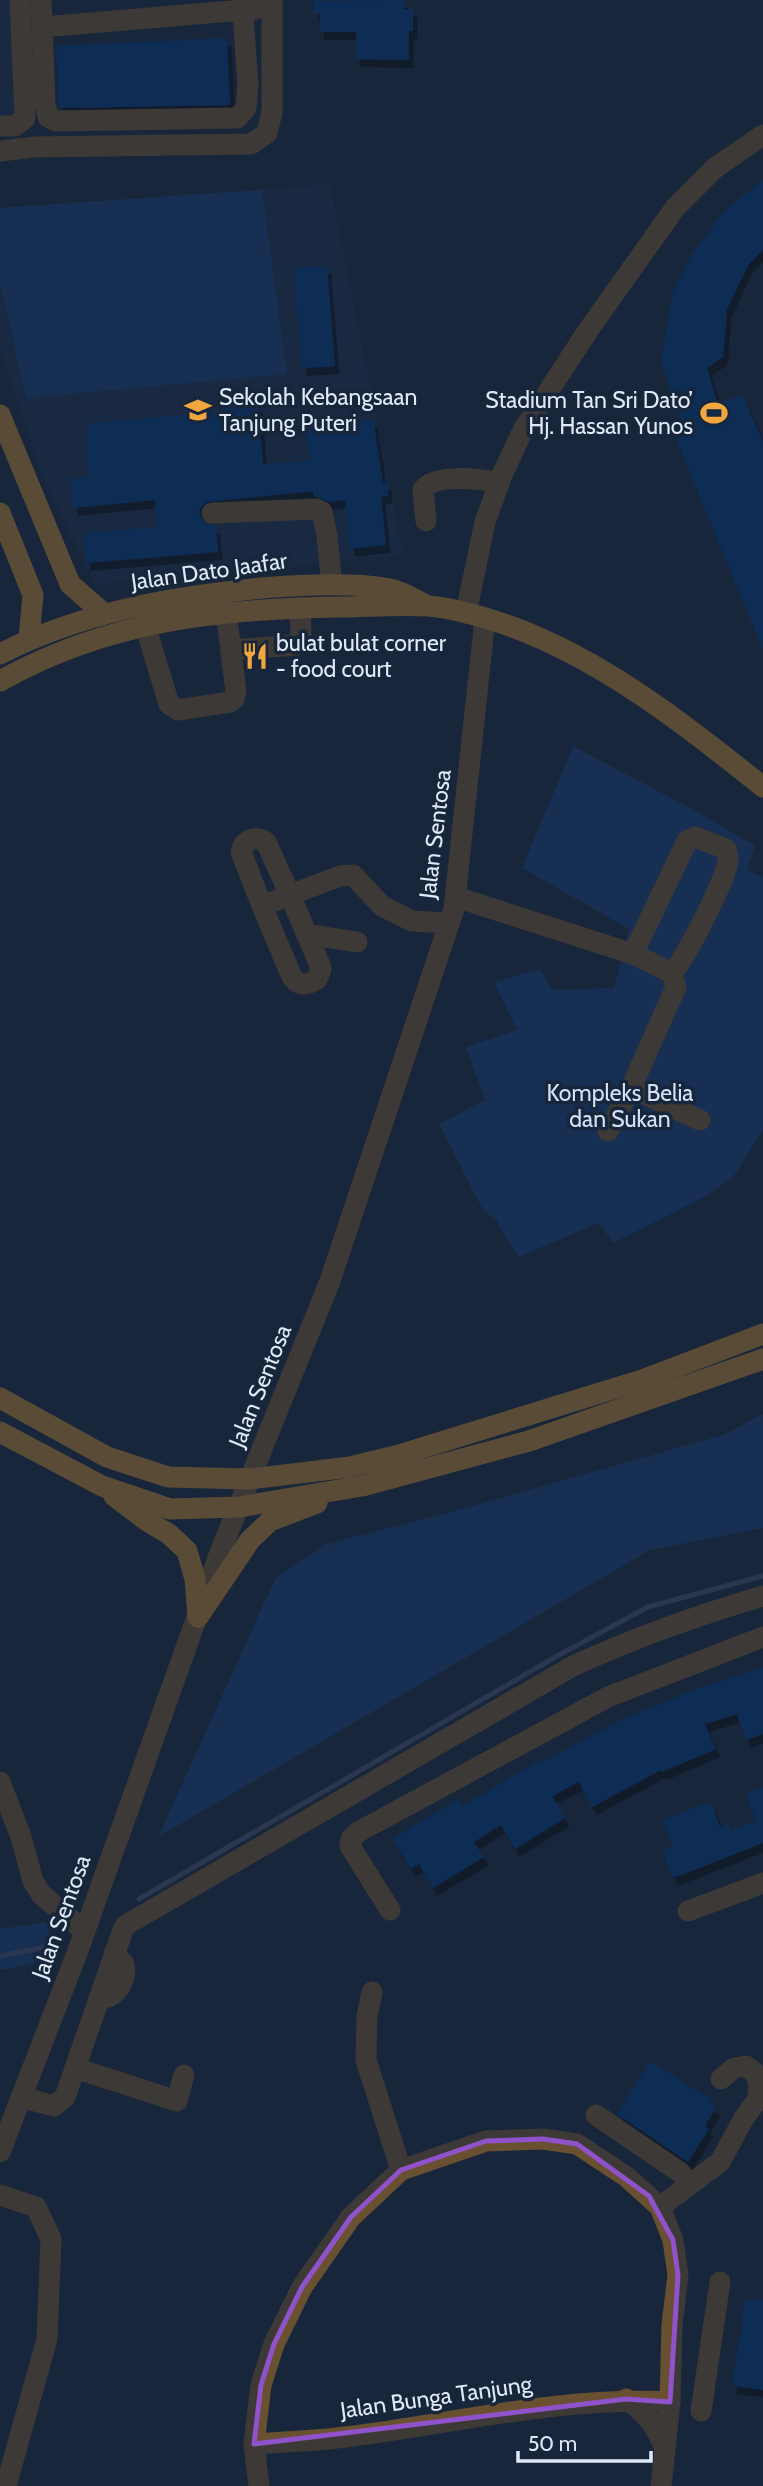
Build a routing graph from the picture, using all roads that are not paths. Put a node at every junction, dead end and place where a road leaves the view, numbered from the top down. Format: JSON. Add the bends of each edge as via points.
{"nodes":[{"id":1,"x":20,"y":0,"type":"edge"},
{"id":2,"x":41,"y":0,"type":"edge"},
{"id":3,"x":272,"y":4,"type":"edge"},
{"id":4,"x":243,"y":5,"type":"edge"},
{"id":5,"x":43,"y":27,"type":"junction"},
{"id":6,"x":10,"y":125,"type":"edge"},
{"id":7,"x":763,"y":135,"type":"edge"},
{"id":8,"x":0,"y":151,"type":"edge"},
{"id":9,"x":0,"y":415,"type":"edge"},
{"id":10,"x":499,"y":483,"type":"junction"},
{"id":11,"x":0,"y":513,"type":"edge"},
{"id":12,"x":212,"y":513,"type":"dead end"},
{"id":13,"x":426,"y":521,"type":"dead end"},
{"id":14,"x":332,"y":585,"type":"junction"},
{"id":15,"x":429,"y":606,"type":"junction"},
{"id":16,"x":300,"y":607,"type":"junction"},
{"id":17,"x":226,"y":611,"type":"junction"},
{"id":18,"x":103,"y":613,"type":"junction"},
{"id":19,"x":475,"y":616,"type":"junction"},
{"id":20,"x":145,"y":625,"type":"junction"},
{"id":21,"x":29,"y":639,"type":"junction"},
{"id":22,"x":232,"y":650,"type":"junction"},
{"id":23,"x":0,"y":654,"type":"edge"},
{"id":24,"x":0,"y":681,"type":"edge"},
{"id":25,"x":763,"y":788,"type":"edge"},
{"id":26,"x":290,"y":895,"type":"junction"},
{"id":27,"x":456,"y":897,"type":"junction"},
{"id":28,"x":262,"y":906,"type":"junction"},
{"id":29,"x":448,"y":923,"type":"junction"},
{"id":30,"x":306,"y":934,"type":"junction"},
{"id":31,"x":357,"y":942,"type":"dead end"},
{"id":32,"x":634,"y":954,"type":"junction"},
{"id":33,"x":672,"y":973,"type":"junction"},
{"id":34,"x":631,"y":1088,"type":"junction"},
{"id":35,"x":700,"y":1120,"type":"dead end"},
{"id":36,"x":608,"y":1131,"type":"dead end"},
{"id":37,"x":763,"y":1334,"type":"edge"},
{"id":38,"x":763,"y":1359,"type":"edge"},
{"id":39,"x":0,"y":1398,"type":"edge"},
{"id":40,"x":0,"y":1432,"type":"edge"},
{"id":41,"x":250,"y":1479,"type":"junction"},
{"id":42,"x":102,"y":1486,"type":"junction"},
{"id":43,"x":362,"y":1486,"type":"junction"},
{"id":44,"x":239,"y":1507,"type":"junction"},
{"id":45,"x":763,"y":1595,"type":"edge"},
{"id":46,"x":198,"y":1617,"type":"junction"},
{"id":47,"x":763,"y":1637,"type":"edge"},
{"id":48,"x":0,"y":1782,"type":"edge"},
{"id":49,"x":763,"y":1883,"type":"edge"},
{"id":50,"x":390,"y":1910,"type":"dead end"},
{"id":51,"x":688,"y":1911,"type":"dead end"},
{"id":52,"x":84,"y":1931,"type":"junction"},
{"id":53,"x":372,"y":1992,"type":"dead end"},
{"id":54,"x":75,"y":2068,"type":"junction"},
{"id":55,"x":184,"y":2075,"type":"dead end"},
{"id":56,"x":721,"y":2078,"type":"dead end"},
{"id":57,"x":20,"y":2097,"type":"junction"},
{"id":58,"x":596,"y":2115,"type":"dead end"},
{"id":59,"x":0,"y":2152,"type":"edge"},
{"id":60,"x":401,"y":2169,"type":"junction"},
{"id":61,"x":681,"y":2173,"type":"dead end"},
{"id":62,"x":0,"y":2195,"type":"edge"},
{"id":63,"x":660,"y":2207,"type":"junction"},
{"id":64,"x":720,"y":2281,"type":"dead end"},
{"id":65,"x":626,"y":2399,"type":"junction"},
{"id":66,"x":670,"y":2402,"type":"junction"},
{"id":67,"x":701,"y":2411,"type":"dead end"},
{"id":68,"x":254,"y":2444,"type":"junction"},
{"id":69,"x":664,"y":2446,"type":"junction"},
{"id":70,"x":6,"y":2486,"type":"edge"},
{"id":71,"x":259,"y":2486,"type":"edge"},
{"id":72,"x":661,"y":2486,"type":"edge"}],
"edges":[{"from":1,"to":6,"type":"street","via":[[25,118]]},
{"from":2,"to":5,"type":"street"},
{"from":3,"to":4,"type":"street"},
{"from":3,"to":8,"type":"street","via":[[272,112],[267,133],[251,144]]},
{"from":4,"to":5,"type":"street"},
{"from":4,"to":5,"type":"street","via":[[247,97],[246,108],[237,118],[56,121],[48,117],[45,103]]},
{"from":7,"to":10,"type":"street","name":"Jalan Sentosa","via":[[715,168],[675,208],[523,430]]},
{"from":9,"to":18,"type":"main road","via":[[70,584]]},
{"from":10,"to":13,"type":"street","via":[[471,478],[431,483],[423,490]]},
{"from":10,"to":19,"type":"street","name":"Jalan Sentosa","via":[[485,522]]},
{"from":11,"to":21,"type":"main road","via":[[33,595]]},
{"from":12,"to":14,"type":"street","via":[[321,512]]},
{"from":14,"to":15,"type":"main road","name":"Jalan Dato Jaafar","via":[[392,589]]},
{"from":14,"to":18,"type":"main road","name":"Jalan Dato Jaafar","via":[[190,596]]},
{"from":15,"to":16,"type":"main road","name":"Jalan Dato Jaafar"},
{"from":15,"to":19,"type":"main road","name":"Jalan Dato Jaafar"},
{"from":16,"to":17,"type":"main road","name":"Jalan Dato Jaafar"},
{"from":16,"to":22,"type":"street","via":[[301,635],[296,645]]},
{"from":17,"to":20,"type":"main road","name":"Jalan Dato Jaafar"},
{"from":17,"to":22,"type":"street"},
{"from":18,"to":21,"type":"main road","name":"Jalan Dato Jaafar"},
{"from":19,"to":25,"type":"main road","name":"Jalan Dato Jaafar","via":[[537,637],[577,657],[689,730]]},
{"from":19,"to":27,"type":"street","name":"Jalan Sentosa"},
{"from":20,"to":22,"type":"street","via":[[165,696],[178,710],[234,699]]},
{"from":20,"to":24,"type":"main road","name":"Jalan Dato Jaafar","via":[[74,648]]},
{"from":21,"to":23,"type":"main road","name":"Jalan Dato Jaafar"},
{"from":26,"to":28,"type":"street"},
{"from":26,"to":28,"type":"street","via":[[266,842],[249,840],[241,852]]},
{"from":26,"to":29,"type":"street","via":[[353,875],[382,906],[412,921]]},
{"from":26,"to":30,"type":"street"},
{"from":27,"to":29,"type":"street","name":"Jalan Sentosa"},
{"from":27,"to":32,"type":"street"},
{"from":28,"to":30,"type":"street","via":[[292,977],[304,985],[317,979],[321,970]]},
{"from":29,"to":41,"type":"street","name":"Jalan Sentosa","via":[[330,1281]]},
{"from":30,"to":31,"type":"street"},
{"from":32,"to":33,"type":"street"},
{"from":32,"to":33,"type":"street","via":[[687,841],[695,836],[726,849],[729,862],[706,916]]},
{"from":33,"to":34,"type":"street","via":[[677,987]]},
{"from":34,"to":35,"type":"street"},
{"from":34,"to":36,"type":"street"},
{"from":37,"to":41,"type":"main road","via":[[642,1380],[399,1455],[350,1467]]},
{"from":38,"to":43,"type":"main road","via":[[529,1441]]},
{"from":39,"to":41,"type":"main road","via":[[107,1457],[168,1477]]},
{"from":40,"to":42,"type":"main road"},
{"from":41,"to":44,"type":"street","name":"Jalan Sentosa"},
{"from":42,"to":44,"type":"main road","via":[[170,1509]]},
{"from":42,"to":46,"type":"main road","via":[[187,1551]]},
{"from":43,"to":44,"type":"main road"},
{"from":43,"to":46,"type":"main road","via":[[270,1521],[250,1540]]},
{"from":44,"to":46,"type":"street","name":"Jalan Sentosa"},
{"from":45,"to":54,"type":"street","via":[[573,1665],[131,1922],[123,1930]]},
{"from":46,"to":52,"type":"street","name":"Jalan Sentosa"},
{"from":47,"to":50,"type":"street","via":[[608,1697],[358,1832],[350,1846]]},
{"from":48,"to":52,"type":"street","via":[[33,1881],[41,1894]]},
{"from":49,"to":51,"type":"street"},
{"from":52,"to":57,"type":"street","name":"Jalan Sentosa"},
{"from":53,"to":60,"type":"street","via":[[366,2060]]},
{"from":54,"to":55,"type":"street","via":[[177,2101]]},
{"from":54,"to":57,"type":"street","via":[[65,2097],[54,2106]]},
{"from":56,"to":63,"type":"street","via":[[746,2066],[759,2083],[758,2099],[720,2162]]},
{"from":57,"to":59,"type":"street","name":"Jalan Sentosa"},
{"from":58,"to":61,"type":"street"},
{"from":60,"to":63,"type":"street","via":[[486,2141],[543,2138],[577,2144],[627,2176]]},
{"from":60,"to":68,"type":"street","via":[[351,2217],[302,2287],[264,2375]]},
{"from":62,"to":70,"type":"street","via":[[36,2207],[51,2239],[47,2339]]},
{"from":63,"to":66,"type":"street","via":[[673,2240],[678,2275]]},
{"from":64,"to":67,"type":"street"},
{"from":65,"to":66,"type":"street","name":"Jalan Bunga Tanjung"},
{"from":65,"to":68,"type":"street","name":"Jalan Bunga Tanjung","via":[[343,2438]]},
{"from":65,"to":69,"type":"street","via":[[644,2411]]},
{"from":66,"to":69,"type":"street"},
{"from":68,"to":71,"type":"street"},
{"from":69,"to":72,"type":"street"}]}
